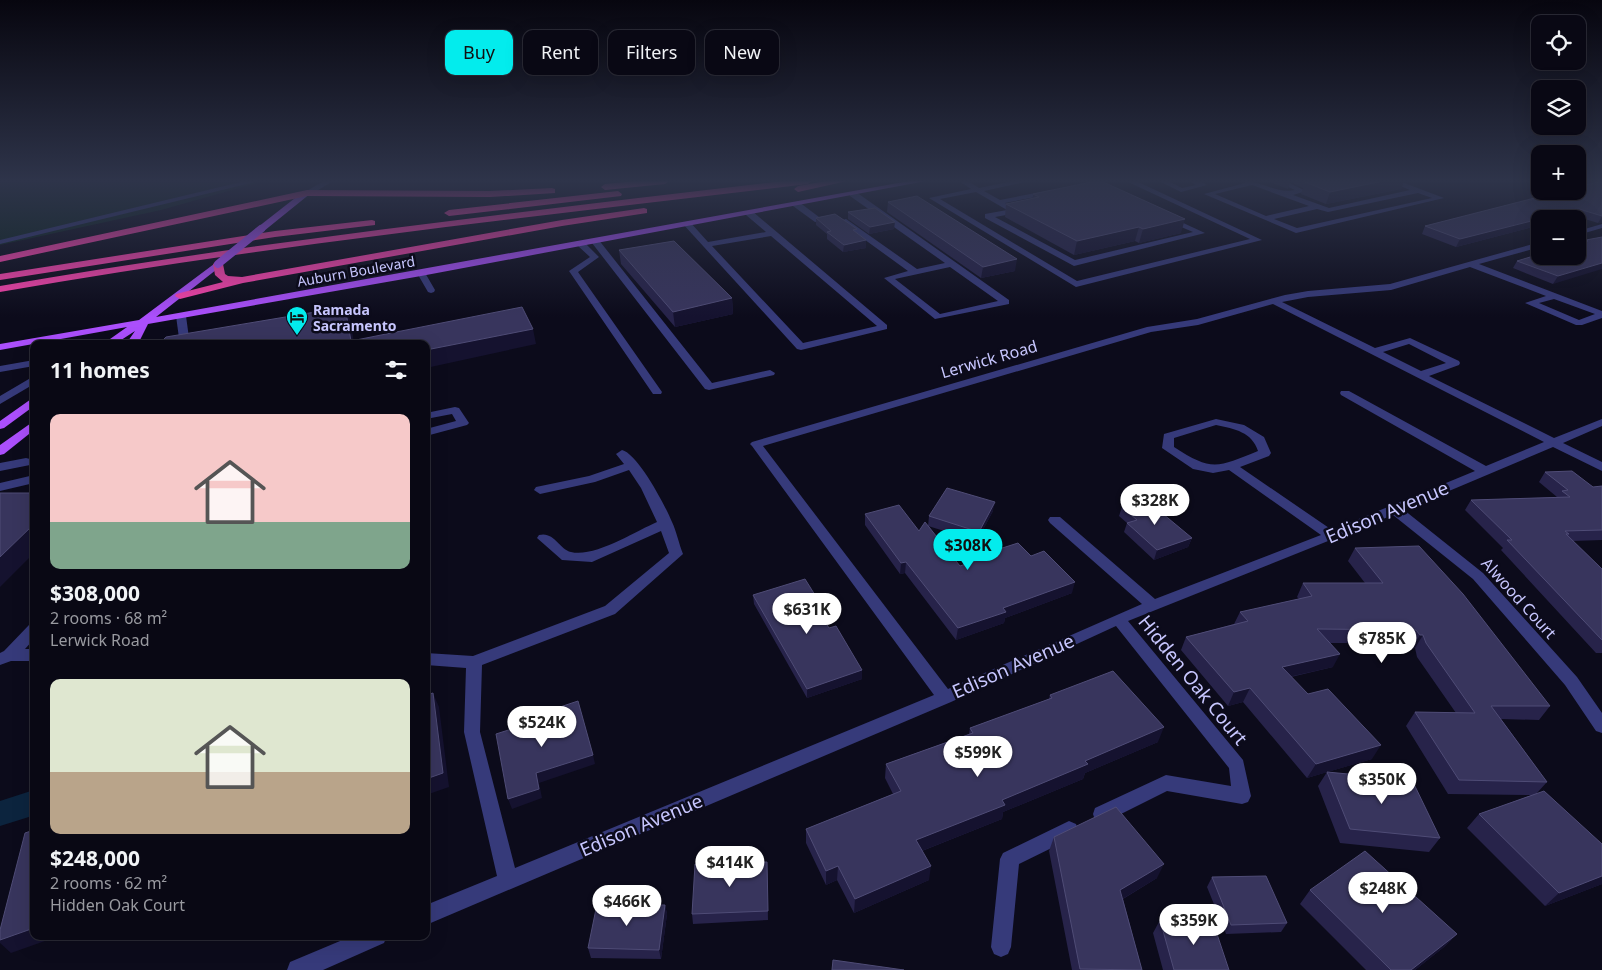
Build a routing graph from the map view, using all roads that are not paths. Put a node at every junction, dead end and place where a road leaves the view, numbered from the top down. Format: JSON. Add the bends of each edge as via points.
{"nodes":[{"id":1,"x":66,"y":226,"type":"edge"},
{"id":2,"x":152,"y":226,"type":"edge"},
{"id":3,"x":264,"y":226,"type":"edge"},
{"id":4,"x":345,"y":226,"type":"edge"},
{"id":5,"x":428,"y":226,"type":"edge"},
{"id":6,"x":546,"y":226,"type":"edge"},
{"id":7,"x":675,"y":226,"type":"edge"},
{"id":8,"x":689,"y":226,"type":"edge"},
{"id":9,"x":765,"y":226,"type":"edge"},
{"id":10,"x":850,"y":226,"type":"edge"},
{"id":11,"x":893,"y":226,"type":"edge"},
{"id":12,"x":980,"y":226,"type":"edge"},
{"id":13,"x":1007,"y":226,"type":"edge"},
{"id":14,"x":1186,"y":226,"type":"edge"},
{"id":15,"x":1228,"y":226,"type":"edge"},
{"id":16,"x":1285,"y":226,"type":"edge"},
{"id":17,"x":1316,"y":226,"type":"edge"},
{"id":18,"x":1602,"y":226,"type":"edge"},
{"id":19,"x":1586,"y":231,"type":"edge"},
{"id":20,"x":772,"y":232,"type":"junction"},
{"id":21,"x":595,"y":241,"type":"junction"},
{"id":22,"x":0,"y":242,"type":"edge"},
{"id":23,"x":580,"y":243,"type":"junction"},
{"id":24,"x":706,"y":245,"type":"junction"},
{"id":25,"x":1531,"y":247,"type":"edge"},
{"id":26,"x":0,"y":259,"type":"edge"},
{"id":27,"x":218,"y":264,"type":"junction"},
{"id":28,"x":951,"y":264,"type":"junction"},
{"id":29,"x":1471,"y":264,"type":"junction"},
{"id":30,"x":915,"y":272,"type":"junction"},
{"id":31,"x":421,"y":273,"type":"junction"},
{"id":32,"x":0,"y":277,"type":"edge"},
{"id":33,"x":242,"y":280,"type":"junction"},
{"id":34,"x":0,"y":289,"type":"edge"},
{"id":35,"x":431,"y":290,"type":"dead end"},
{"id":36,"x":180,"y":296,"type":"junction"},
{"id":37,"x":1554,"y":296,"type":"junction"},
{"id":38,"x":1274,"y":301,"type":"junction"},
{"id":39,"x":1602,"y":315,"type":"edge"},
{"id":40,"x":181,"y":316,"type":"junction"},
{"id":41,"x":144,"y":323,"type":"junction"},
{"id":42,"x":184,"y":338,"type":"edge"},
{"id":43,"x":42,"y":340,"type":"edge"},
{"id":44,"x":115,"y":340,"type":"edge"},
{"id":45,"x":136,"y":340,"type":"edge"},
{"id":46,"x":30,"y":342,"type":"edge"},
{"id":47,"x":0,"y":347,"type":"edge"},
{"id":48,"x":1375,"y":351,"type":"junction"},
{"id":49,"x":30,"y":364,"type":"edge"},
{"id":50,"x":0,"y":369,"type":"edge"},
{"id":51,"x":770,"y":373,"type":"dead end"},
{"id":52,"x":1421,"y":375,"type":"junction"},
{"id":53,"x":30,"y":381,"type":"edge"},
{"id":54,"x":657,"y":392,"type":"dead end"},
{"id":55,"x":1345,"y":393,"type":"dead end"},
{"id":56,"x":0,"y":401,"type":"edge"},
{"id":57,"x":30,"y":403,"type":"edge"},
{"id":58,"x":430,"y":415,"type":"edge"},
{"id":59,"x":1602,"y":422,"type":"edge"},
{"id":60,"x":0,"y":426,"type":"edge"},
{"id":61,"x":30,"y":427,"type":"edge"},
{"id":62,"x":430,"y":432,"type":"edge"},
{"id":63,"x":1555,"y":442,"type":"junction"},
{"id":64,"x":0,"y":451,"type":"edge"},
{"id":65,"x":622,"y":454,"type":"dead end"},
{"id":66,"x":26,"y":462,"type":"dead end"},
{"id":67,"x":633,"y":465,"type":"junction"},
{"id":68,"x":1231,"y":466,"type":"junction"},
{"id":69,"x":0,"y":467,"type":"edge"},
{"id":70,"x":1602,"y":467,"type":"edge"},
{"id":71,"x":1485,"y":471,"type":"junction"},
{"id":72,"x":30,"y":480,"type":"edge"},
{"id":73,"x":0,"y":487,"type":"edge"},
{"id":74,"x":540,"y":490,"type":"dead end"},
{"id":75,"x":1394,"y":509,"type":"junction"},
{"id":76,"x":1055,"y":520,"type":"dead end"},
{"id":77,"x":666,"y":523,"type":"junction"},
{"id":78,"x":1330,"y":536,"type":"junction"},
{"id":79,"x":544,"y":538,"type":"dead end"},
{"id":80,"x":1152,"y":605,"type":"junction"},
{"id":81,"x":1118,"y":619,"type":"junction"},
{"id":82,"x":30,"y":634,"type":"edge"},
{"id":83,"x":30,"y":655,"type":"edge"},
{"id":84,"x":5,"y":657,"type":"edge"},
{"id":85,"x":430,"y":659,"type":"edge"},
{"id":86,"x":474,"y":662,"type":"junction"},
{"id":87,"x":945,"y":697,"type":"junction"},
{"id":88,"x":1602,"y":726,"type":"edge"},
{"id":89,"x":508,"y":881,"type":"junction"},
{"id":90,"x":430,"y":913,"type":"edge"},
{"id":91,"x":368,"y":940,"type":"edge"},
{"id":92,"x":1001,"y":947,"type":"dead end"},
{"id":93,"x":298,"y":970,"type":"edge"}],
"edges":[{"from":1,"to":22,"type":"street"},
{"from":2,"to":26,"type":"highway"},
{"from":3,"to":27,"type":"main road","bridge":true},
{"from":4,"to":32,"type":"highway"},
{"from":5,"to":34,"type":"highway","via":[[92,273]]},
{"from":6,"to":33,"type":"highway"},
{"from":7,"to":21,"type":"main road","name":"Auburn Boulevard"},
{"from":8,"to":24,"type":"street"},
{"from":9,"to":20,"type":"street"},
{"from":10,"to":30,"type":"street"},
{"from":11,"to":28,"type":"street"},
{"from":12,"to":15,"type":"street","via":[[1076,284],[1258,240]]},
{"from":13,"to":14,"type":"street","via":[[1074,263],[1200,233]]},
{"from":16,"to":17,"type":"street","via":[[1296,231]]},
{"from":18,"to":19,"type":"street"},
{"from":20,"to":24,"type":"street"},
{"from":20,"to":24,"type":"street","via":[[884,327],[800,346]]},
{"from":21,"to":23,"type":"main road","name":"Auburn Boulevard"},
{"from":21,"to":51,"type":"street","via":[[614,259],[709,387]]},
{"from":23,"to":31,"type":"main road","name":"Auburn Boulevard"},
{"from":23,"to":54,"type":"street","via":[[594,257],[573,272]]},
{"from":25,"to":29,"type":"street","name":"Lerwick Road"},
{"from":27,"to":33,"type":"highway","via":[[220,275],[226,279]]},
{"from":27,"to":36,"type":"main road"},
{"from":28,"to":30,"type":"street"},
{"from":28,"to":30,"type":"street","via":[[1006,302],[938,317],[888,278]]},
{"from":29,"to":37,"type":"street"},
{"from":29,"to":38,"type":"street","name":"Lerwick Road","via":[[1391,287],[1308,294]]},
{"from":31,"to":35,"type":"street"},
{"from":31,"to":40,"type":"main road","name":"Auburn Boulevard"},
{"from":33,"to":36,"type":"highway"},
{"from":36,"to":41,"type":"main road"},
{"from":37,"to":39,"type":"street"},
{"from":37,"to":39,"type":"street","via":[[1530,303],[1579,323]]},
{"from":38,"to":48,"type":"street"},
{"from":38,"to":87,"type":"street","name":"Lerwick Road","via":[[1198,322],[1150,329],[756,444]]},
{"from":40,"to":41,"type":"main road","name":"Auburn Boulevard"},
{"from":40,"to":42,"type":"street"},
{"from":41,"to":43,"type":"main road","name":"Auburn Boulevard"},
{"from":41,"to":44,"type":"main road"},
{"from":41,"to":45,"type":"main road"},
{"from":46,"to":47,"type":"main road","name":"Auburn Boulevard"},
{"from":48,"to":52,"type":"street"},
{"from":48,"to":52,"type":"street","via":[[1410,341],[1455,363]]},
{"from":49,"to":50,"type":"street"},
{"from":52,"to":63,"type":"street"},
{"from":53,"to":56,"type":"street"},
{"from":55,"to":71,"type":"street"},
{"from":57,"to":60,"type":"main road"},
{"from":58,"to":62,"type":"street","via":[[455,410],[463,423]]},
{"from":59,"to":63,"type":"street","name":"Edison Avenue"},
{"from":61,"to":64,"type":"main road"},
{"from":63,"to":70,"type":"street"},
{"from":63,"to":71,"type":"street","name":"Edison Avenue"},
{"from":65,"to":67,"type":"street"},
{"from":66,"to":69,"type":"street"},
{"from":67,"to":74,"type":"street","via":[[592,479]]},
{"from":67,"to":77,"type":"street"},
{"from":68,"to":68,"type":"street","via":[[1265,454],[1260,440],[1240,427],[1216,422],[1168,436],[1168,448],[1190,464],[1216,471]]},
{"from":68,"to":78,"type":"street"},
{"from":71,"to":75,"type":"street","name":"Edison Avenue"},
{"from":72,"to":73,"type":"street"},
{"from":75,"to":78,"type":"street","name":"Edison Avenue"},
{"from":75,"to":88,"type":"street","name":"Alwood Court","via":[[1478,576],[1571,681]]},
{"from":76,"to":80,"type":"street"},
{"from":77,"to":79,"type":"street","via":[[592,557],[567,557]]},
{"from":77,"to":86,"type":"street","via":[[676,554],[610,610]]},
{"from":78,"to":80,"type":"street","name":"Edison Avenue"},
{"from":80,"to":81,"type":"street","name":"Edison Avenue"},
{"from":81,"to":87,"type":"street","name":"Edison Avenue"},
{"from":81,"to":92,"type":"street","name":"Hidden Oak Court","via":[[1236,765],[1242,796],[1166,784],[1010,859]]},
{"from":82,"to":84,"type":"street"},
{"from":83,"to":84,"type":"street"},
{"from":85,"to":86,"type":"street"},
{"from":86,"to":89,"type":"street","via":[[472,732]]},
{"from":87,"to":89,"type":"street","name":"Edison Avenue"},
{"from":89,"to":90,"type":"street","name":"Edison Avenue"},
{"from":91,"to":93,"type":"street"}]}
